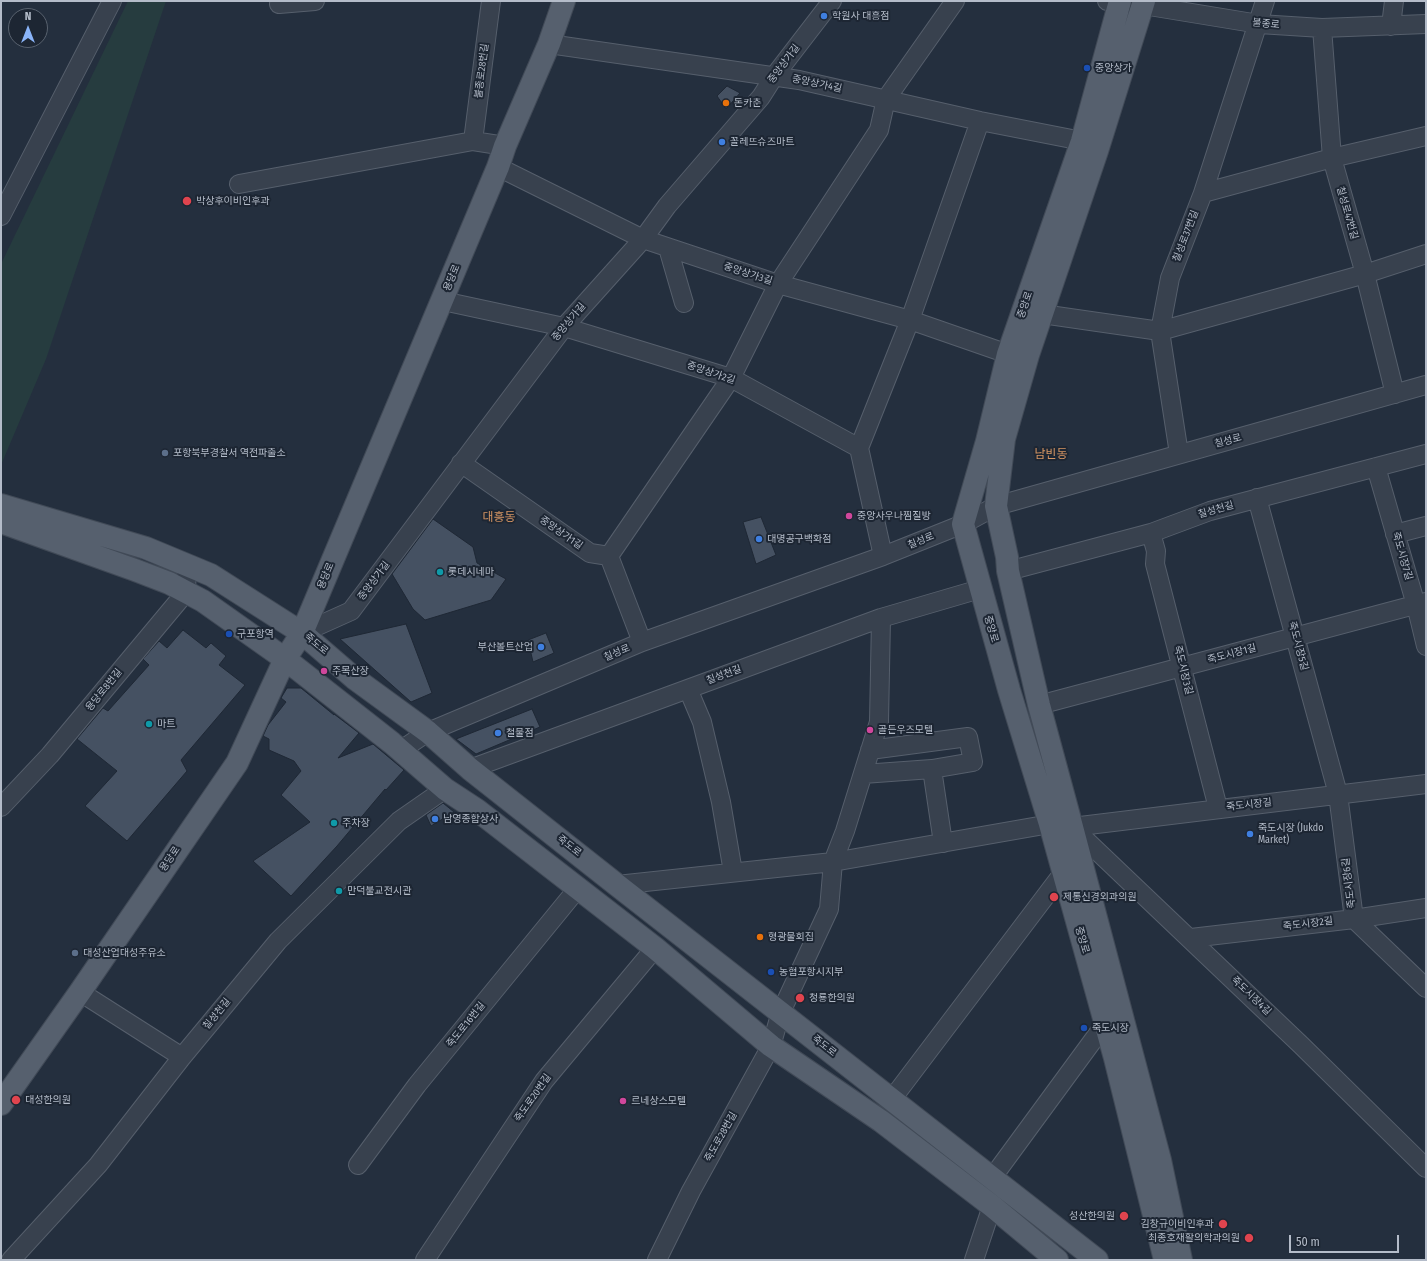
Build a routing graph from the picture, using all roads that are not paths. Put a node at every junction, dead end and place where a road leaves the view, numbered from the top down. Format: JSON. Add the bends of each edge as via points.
{"nodes":[{"id":1,"x":112,"y":1,"type":"edge"},
{"id":2,"x":315,"y":1,"type":"edge"},
{"id":3,"x":491,"y":1,"type":"edge"},
{"id":4,"x":564,"y":1,"type":"edge"},
{"id":5,"x":832,"y":1,"type":"edge"},
{"id":6,"x":955,"y":1,"type":"edge"},
{"id":7,"x":1265,"y":1,"type":"edge"},
{"id":8,"x":1394,"y":1,"type":"edge"},
{"id":9,"x":280,"y":2,"type":"edge"},
{"id":10,"x":1115,"y":2,"type":"edge"},
{"id":11,"x":1143,"y":3,"type":"edge"},
{"id":12,"x":1258,"y":24,"type":"junction"},
{"id":13,"x":1426,"y":24,"type":"edge"},
{"id":14,"x":1391,"y":26,"type":"junction"},
{"id":15,"x":1322,"y":28,"type":"junction"},
{"id":16,"x":549,"y":44,"type":"junction"},
{"id":17,"x":775,"y":75,"type":"junction"},
{"id":18,"x":886,"y":99,"type":"junction"},
{"id":19,"x":980,"y":121,"type":"junction"},
{"id":20,"x":1426,"y":136,"type":"edge"},
{"id":21,"x":473,"y":141,"type":"junction"},
{"id":22,"x":1082,"y":141,"type":"junction"},
{"id":23,"x":505,"y":146,"type":"junction"},
{"id":24,"x":1332,"y":158,"type":"junction"},
{"id":25,"x":498,"y":167,"type":"junction"},
{"id":26,"x":239,"y":184,"type":"dead end"},
{"id":27,"x":1203,"y":193,"type":"junction"},
{"id":28,"x":1,"y":216,"type":"edge"},
{"id":29,"x":643,"y":239,"type":"junction"},
{"id":30,"x":668,"y":248,"type":"junction"},
{"id":31,"x":1426,"y":254,"type":"edge"},
{"id":32,"x":1365,"y":274,"type":"junction"},
{"id":33,"x":778,"y":284,"type":"junction"},
{"id":34,"x":443,"y":301,"type":"junction"},
{"id":35,"x":684,"y":303,"type":"dead end"},
{"id":36,"x":1042,"y":314,"type":"junction"},
{"id":37,"x":910,"y":320,"type":"junction"},
{"id":38,"x":564,"y":327,"type":"junction"},
{"id":39,"x":1160,"y":331,"type":"junction"},
{"id":40,"x":1008,"y":354,"type":"junction"},
{"id":41,"x":731,"y":378,"type":"junction"},
{"id":42,"x":1426,"y":385,"type":"edge"},
{"id":43,"x":1395,"y":394,"type":"junction"},
{"id":44,"x":859,"y":448,"type":"junction"},
{"id":45,"x":1179,"y":454,"type":"junction"},
{"id":46,"x":1426,"y":454,"type":"edge"},
{"id":47,"x":461,"y":463,"type":"junction"},
{"id":48,"x":1376,"y":467,"type":"junction"},
{"id":49,"x":1257,"y":498,"type":"junction"},
{"id":50,"x":1,"y":505,"type":"edge"},
{"id":51,"x":996,"y":506,"type":"junction"},
{"id":52,"x":1,"y":522,"type":"edge"},
{"id":53,"x":962,"y":524,"type":"junction"},
{"id":54,"x":1426,"y":526,"type":"edge"},
{"id":55,"x":1151,"y":533,"type":"junction"},
{"id":56,"x":1395,"y":534,"type":"junction"},
{"id":57,"x":609,"y":556,"type":"junction"},
{"id":58,"x":883,"y":556,"type":"junction"},
{"id":59,"x":187,"y":565,"type":"junction"},
{"id":60,"x":1008,"y":571,"type":"junction"},
{"id":61,"x":980,"y":590,"type":"junction"},
{"id":62,"x":186,"y":592,"type":"junction"},
{"id":63,"x":1421,"y":604,"type":"edge"},
{"id":64,"x":881,"y":618,"type":"junction"},
{"id":65,"x":302,"y":633,"type":"junction"},
{"id":66,"x":1295,"y":637,"type":"junction"},
{"id":67,"x":642,"y":642,"type":"junction"},
{"id":68,"x":1426,"y":646,"type":"edge"},
{"id":69,"x":285,"y":659,"type":"junction"},
{"id":70,"x":1182,"y":667,"type":"junction"},
{"id":71,"x":688,"y":689,"type":"junction"},
{"id":72,"x":1039,"y":705,"type":"junction"},
{"id":73,"x":428,"y":732,"type":"junction"},
{"id":74,"x":401,"y":750,"type":"junction"},
{"id":75,"x":870,"y":750,"type":"junction"},
{"id":76,"x":470,"y":769,"type":"junction"},
{"id":77,"x":932,"y":769,"type":"junction"},
{"id":78,"x":863,"y":774,"type":"junction"},
{"id":79,"x":1426,"y":784,"type":"edge"},
{"id":80,"x":445,"y":789,"type":"junction"},
{"id":81,"x":1338,"y":794,"type":"junction"},
{"id":82,"x":1,"y":807,"type":"edge"},
{"id":83,"x":1218,"y":808,"type":"junction"},
{"id":84,"x":1050,"y":824,"type":"junction"},
{"id":85,"x":1072,"y":827,"type":"junction"},
{"id":86,"x":943,"y":843,"type":"junction"},
{"id":87,"x":833,"y":862,"type":"junction"},
{"id":88,"x":733,"y":872,"type":"junction"},
{"id":89,"x":1063,"y":873,"type":"junction"},
{"id":90,"x":618,"y":885,"type":"junction"},
{"id":91,"x":578,"y":888,"type":"junction"},
{"id":92,"x":1426,"y":908,"type":"edge"},
{"id":93,"x":1354,"y":919,"type":"junction"},
{"id":94,"x":1190,"y":938,"type":"junction"},
{"id":95,"x":655,"y":948,"type":"junction"},
{"id":96,"x":1426,"y":988,"type":"edge"},
{"id":97,"x":80,"y":992,"type":"junction"},
{"id":98,"x":781,"y":1012,"type":"junction"},
{"id":99,"x":1105,"y":1024,"type":"junction"},
{"id":100,"x":771,"y":1046,"type":"junction"},
{"id":101,"x":182,"y":1057,"type":"junction"},
{"id":102,"x":892,"y":1099,"type":"junction"},
{"id":103,"x":1,"y":1104,"type":"edge"},
{"id":104,"x":358,"y":1165,"type":"dead end"},
{"id":105,"x":1426,"y":1168,"type":"edge"},
{"id":106,"x":992,"y":1178,"type":"junction"},
{"id":107,"x":992,"y":1206,"type":"junction"},
{"id":108,"x":11,"y":1260,"type":"edge"},
{"id":109,"x":425,"y":1260,"type":"edge"},
{"id":110,"x":657,"y":1260,"type":"edge"},
{"id":111,"x":974,"y":1260,"type":"edge"},
{"id":112,"x":1057,"y":1260,"type":"edge"},
{"id":113,"x":1097,"y":1260,"type":"edge"},
{"id":114,"x":1177,"y":1260,"type":"edge"}],
"edges":[{"from":1,"to":28,"type":"street"},
{"from":2,"to":9,"type":"street"},
{"from":3,"to":21,"type":"street","name":"불종로28번길"},
{"from":4,"to":16,"type":"main road","name":"용당로"},
{"from":5,"to":17,"type":"street","name":"중앙상가길"},
{"from":6,"to":18,"type":"street"},
{"from":7,"to":12,"type":"street","name":"칠성로37번길"},
{"from":8,"to":14,"type":"street"},
{"from":10,"to":11,"type":"street","name":"불종로"},
{"from":10,"to":22,"type":"main road","name":"중앙로"},
{"from":11,"to":12,"type":"street","name":"불종로"},
{"from":11,"to":36,"type":"main road","name":"중앙로"},
{"from":12,"to":15,"type":"street","name":"불종로"},
{"from":12,"to":27,"type":"street","name":"칠성로37번길"},
{"from":13,"to":14,"type":"street","name":"불종로"},
{"from":14,"to":15,"type":"street","name":"불종로"},
{"from":15,"to":24,"type":"street","name":"칠성로47번길"},
{"from":16,"to":17,"type":"street","name":"중앙상가4길"},
{"from":16,"to":23,"type":"main road","name":"용당로"},
{"from":17,"to":18,"type":"street","name":"중앙상가4길"},
{"from":17,"to":29,"type":"street","name":"중앙상가길","via":[[761,97],[667,206]]},
{"from":18,"to":19,"type":"street","name":"중앙상가4길"},
{"from":18,"to":33,"type":"street","via":[[879,130]]},
{"from":19,"to":22,"type":"street","name":"중앙상가4길"},
{"from":19,"to":37,"type":"street"},
{"from":20,"to":24,"type":"street"},
{"from":21,"to":23,"type":"street"},
{"from":21,"to":26,"type":"street"},
{"from":22,"to":40,"type":"main road","name":"중앙로"},
{"from":23,"to":25,"type":"main road","name":"용당로"},
{"from":24,"to":27,"type":"street"},
{"from":24,"to":32,"type":"street","name":"칠성로47번길"},
{"from":25,"to":29,"type":"street","name":"중앙상가3길"},
{"from":25,"to":34,"type":"main road","name":"용당로"},
{"from":27,"to":39,"type":"street","name":"칠성로37번길","via":[[1170,278]]},
{"from":29,"to":30,"type":"street","name":"중앙상가3길"},
{"from":29,"to":38,"type":"street","name":"중앙상가길"},
{"from":30,"to":33,"type":"street","name":"중앙상가3길"},
{"from":30,"to":35,"type":"street"},
{"from":31,"to":32,"type":"street"},
{"from":32,"to":39,"type":"street"},
{"from":32,"to":43,"type":"street","name":"칠성로47번길"},
{"from":33,"to":37,"type":"street","name":"중앙상가3길"},
{"from":33,"to":41,"type":"street"},
{"from":34,"to":38,"type":"street","name":"중앙상가2길"},
{"from":34,"to":65,"type":"main road","name":"용당로"},
{"from":36,"to":39,"type":"street"},
{"from":36,"to":51,"type":"main road","name":"중앙로","via":[[1004,438]]},
{"from":37,"to":40,"type":"street","name":"중앙상가3길"},
{"from":37,"to":44,"type":"street"},
{"from":38,"to":41,"type":"street","name":"중앙상가2길"},
{"from":38,"to":47,"type":"street","name":"중앙상가길"},
{"from":39,"to":45,"type":"street","name":"칠성로37번길"},
{"from":40,"to":53,"type":"main road","name":"중앙로","via":[[987,441]]},
{"from":41,"to":44,"type":"street","name":"중앙상가2길"},
{"from":41,"to":57,"type":"street"},
{"from":42,"to":43,"type":"street","name":"칠성로"},
{"from":43,"to":45,"type":"street","name":"칠성로"},
{"from":44,"to":58,"type":"street"},
{"from":45,"to":51,"type":"street","name":"칠성로"},
{"from":46,"to":48,"type":"street","name":"칠성천길"},
{"from":47,"to":57,"type":"street","name":"중앙상가1길","via":[[590,553]]},
{"from":47,"to":65,"type":"street","name":"중앙상가길","via":[[351,611]]},
{"from":48,"to":49,"type":"street","name":"칠성천길"},
{"from":48,"to":56,"type":"street","name":"죽도시장7길"},
{"from":49,"to":55,"type":"street","name":"칠성천길","via":[[1210,511]]},
{"from":49,"to":66,"type":"street","name":"죽도시장5길"},
{"from":50,"to":59,"type":"main road","name":"죽도로","via":[[146,548]]},
{"from":51,"to":53,"type":"street","name":"칠성로"},
{"from":51,"to":60,"type":"main road","name":"중앙로"},
{"from":52,"to":62,"type":"main road","via":[[135,570]]},
{"from":53,"to":58,"type":"street","name":"칠성로"},
{"from":53,"to":61,"type":"main road","name":"중앙로"},
{"from":54,"to":56,"type":"street"},
{"from":55,"to":60,"type":"street","name":"칠성천길"},
{"from":55,"to":70,"type":"street","name":"죽도시장3길","via":[[1156,550],[1155,564]]},
{"from":56,"to":63,"type":"street","name":"죽도시장7길"},
{"from":57,"to":67,"type":"street"},
{"from":58,"to":67,"type":"street","name":"칠성로"},
{"from":59,"to":62,"type":"street"},
{"from":59,"to":65,"type":"main road","name":"죽도로","via":[[211,575]]},
{"from":60,"to":72,"type":"main road","name":"중앙로"},
{"from":61,"to":64,"type":"street","name":"칠성천길"},
{"from":61,"to":84,"type":"main road","name":"중앙로"},
{"from":62,"to":69,"type":"main road","via":[[203,601]]},
{"from":62,"to":82,"type":"street","name":"용당로8번길","via":[[50,755]]},
{"from":63,"to":66,"type":"street","name":"죽도시장1길"},
{"from":63,"to":68,"type":"street","name":"죽도시장7길"},
{"from":64,"to":71,"type":"street","name":"칠성천길"},
{"from":64,"to":75,"type":"street","name":"죽도로28번길","via":[[879,722]]},
{"from":65,"to":69,"type":"main road","name":"용당로"},
{"from":65,"to":73,"type":"main road","name":"죽도로","via":[[354,678]]},
{"from":66,"to":70,"type":"street","name":"죽도시장1길"},
{"from":66,"to":81,"type":"street","name":"죽도시장5길"},
{"from":67,"to":73,"type":"street","name":"칠성로"},
{"from":69,"to":74,"type":"main road"},
{"from":69,"to":97,"type":"main road","name":"용당로","via":[[237,763]]},
{"from":70,"to":72,"type":"street","name":"죽도시장1길"},
{"from":70,"to":83,"type":"street","name":"죽도시장3길"},
{"from":71,"to":76,"type":"street","name":"칠성천길"},
{"from":71,"to":88,"type":"street","via":[[704,730],[721,802]]},
{"from":72,"to":85,"type":"main road","name":"중앙로"},
{"from":73,"to":74,"type":"street","name":"칠성로"},
{"from":73,"to":76,"type":"main road","name":"죽도로"},
{"from":74,"to":80,"type":"main road"},
{"from":75,"to":77,"type":"street","via":[[968,736],[973,762]]},
{"from":75,"to":78,"type":"street","name":"죽도로28번길"},
{"from":76,"to":90,"type":"main road","name":"죽도로"},
{"from":77,"to":78,"type":"street"},
{"from":77,"to":86,"type":"street"},
{"from":78,"to":87,"type":"street","name":"죽도로28번길","via":[[846,831]]},
{"from":79,"to":81,"type":"street","name":"죽도시장길"},
{"from":80,"to":91,"type":"main road","via":[[477,810]]},
{"from":80,"to":101,"type":"street","name":"칠성천길","via":[[398,821],[278,941]]},
{"from":81,"to":83,"type":"street","name":"죽도시장길"},
{"from":81,"to":93,"type":"street","name":"죽도시장6길"},
{"from":83,"to":85,"type":"street","name":"죽도시장길"},
{"from":84,"to":86,"type":"street"},
{"from":84,"to":89,"type":"main road","name":"중앙로"},
{"from":85,"to":94,"type":"street","name":"죽도시장4길"},
{"from":85,"to":114,"type":"main road","name":"중앙로","via":[[1160,1160]]},
{"from":86,"to":87,"type":"street"},
{"from":87,"to":88,"type":"street"},
{"from":87,"to":98,"type":"street","name":"죽도로28번길","via":[[829,909]]},
{"from":88,"to":90,"type":"street"},
{"from":89,"to":99,"type":"main road","name":"중앙로"},
{"from":89,"to":102,"type":"street"},
{"from":90,"to":98,"type":"main road","name":"죽도로"},
{"from":91,"to":95,"type":"main road"},
{"from":91,"to":104,"type":"street","name":"죽도로16번길","via":[[417,1085]]},
{"from":92,"to":93,"type":"street","name":"죽도시장2길"},
{"from":93,"to":94,"type":"street","name":"죽도시장2길"},
{"from":93,"to":96,"type":"street","name":"죽도시장6길"},
{"from":94,"to":105,"type":"street","name":"죽도시장4길"},
{"from":95,"to":100,"type":"main road"},
{"from":95,"to":109,"type":"street","name":"죽도로20번길","via":[[544,1080]]},
{"from":97,"to":101,"type":"street"},
{"from":97,"to":103,"type":"main road","name":"용당로"},
{"from":98,"to":100,"type":"street","name":"죽도로28번길"},
{"from":98,"to":102,"type":"main road","name":"죽도로"},
{"from":99,"to":106,"type":"street"},
{"from":99,"to":114,"type":"main road","name":"중앙로"},
{"from":100,"to":107,"type":"main road","via":[[881,1121]]},
{"from":100,"to":110,"type":"street","name":"죽도로28번길","via":[[691,1191]]},
{"from":101,"to":108,"type":"street","name":"칠성천길","via":[[98,1165]]},
{"from":102,"to":106,"type":"main road","name":"죽도로"},
{"from":106,"to":113,"type":"main road","name":"죽도로"},
{"from":107,"to":111,"type":"street"},
{"from":107,"to":112,"type":"main road"}]}
